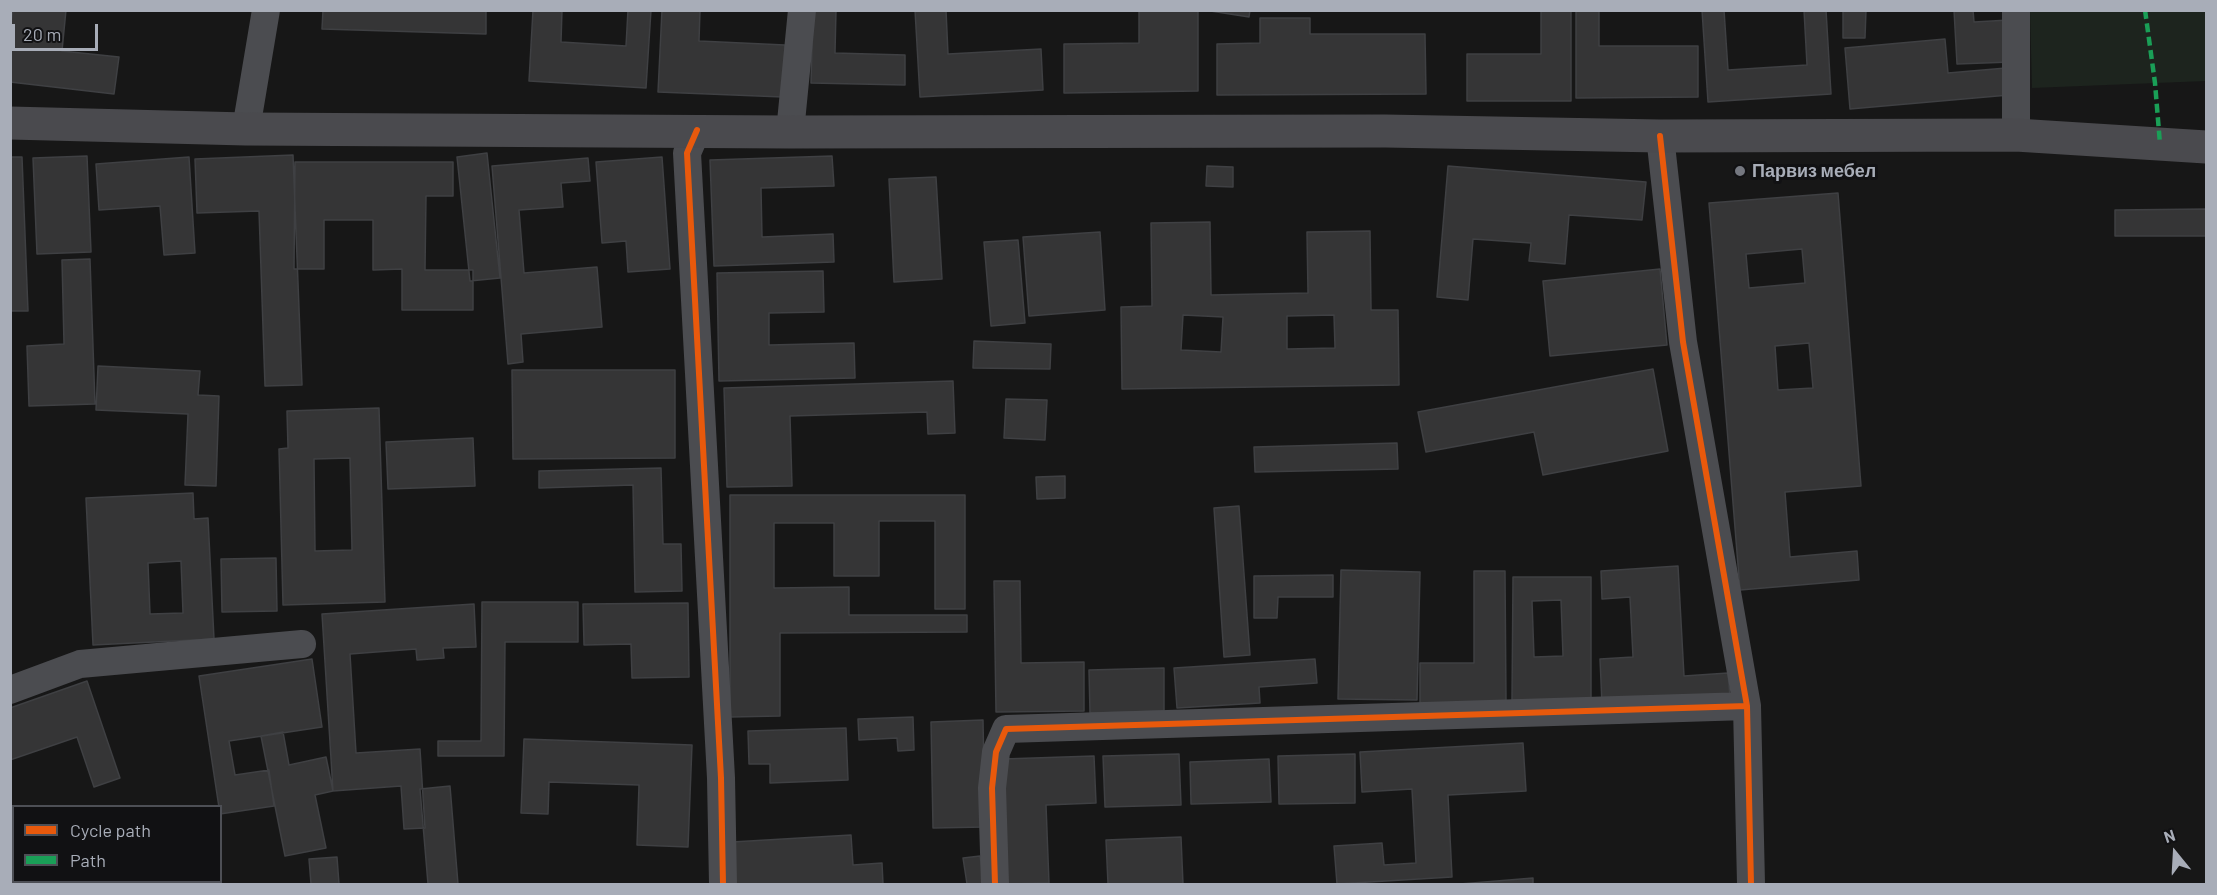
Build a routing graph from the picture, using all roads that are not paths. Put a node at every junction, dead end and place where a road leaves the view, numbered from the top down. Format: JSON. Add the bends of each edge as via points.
{"nodes":[{"id":1,"x":266,"y":10,"type":"edge"},
{"id":2,"x":802,"y":10,"type":"edge"},
{"id":3,"x":2016,"y":10,"type":"edge"},
{"id":4,"x":10,"y":123,"type":"edge"},
{"id":5,"x":246,"y":129,"type":"junction"},
{"id":6,"x":697,"y":130,"type":"junction"},
{"id":7,"x":790,"y":132,"type":"junction"},
{"id":8,"x":2016,"y":135,"type":"junction"},
{"id":9,"x":1660,"y":136,"type":"junction"},
{"id":10,"x":2206,"y":147,"type":"edge"},
{"id":11,"x":302,"y":644,"type":"dead end"},
{"id":12,"x":10,"y":690,"type":"edge"},
{"id":13,"x":1747,"y":706,"type":"junction"},
{"id":14,"x":723,"y":885,"type":"edge"},
{"id":15,"x":995,"y":885,"type":"edge"},
{"id":16,"x":1751,"y":885,"type":"edge"}],
"edges":[{"from":1,"to":5,"type":"street"},
{"from":2,"to":7,"type":"street"},
{"from":3,"to":8,"type":"street"},
{"from":4,"to":5,"type":"main road"},
{"from":5,"to":6,"type":"main road"},
{"from":6,"to":7,"type":"main road"},
{"from":6,"to":14,"type":"street","via":[[687,153],[721,778]]},
{"from":7,"to":9,"type":"main road","via":[[1385,131]]},
{"from":8,"to":9,"type":"main road"},
{"from":8,"to":10,"type":"main road"},
{"from":9,"to":13,"type":"street","via":[[1683,342]]},
{"from":11,"to":12,"type":"street","via":[[80,664]]},
{"from":13,"to":15,"type":"street","via":[[1006,729],[996,752],[992,788]]},
{"from":13,"to":16,"type":"street"}]}
